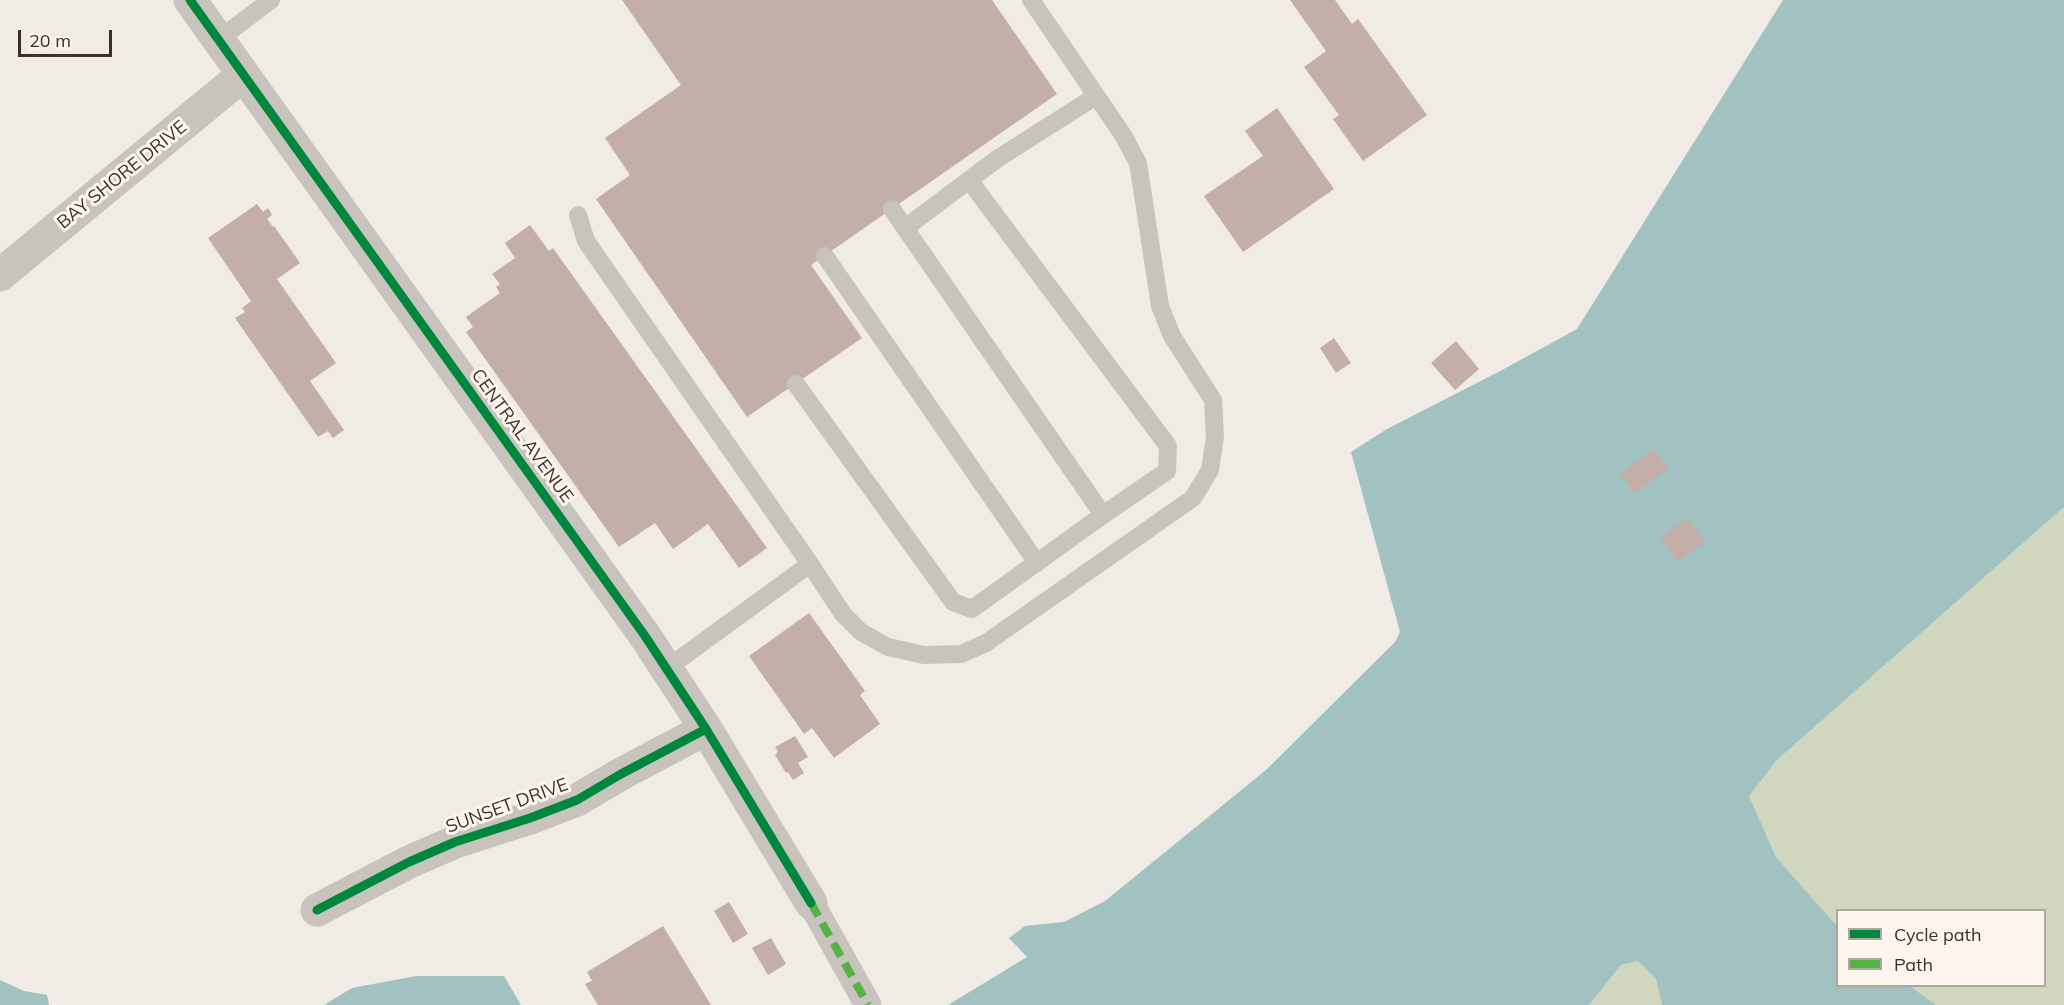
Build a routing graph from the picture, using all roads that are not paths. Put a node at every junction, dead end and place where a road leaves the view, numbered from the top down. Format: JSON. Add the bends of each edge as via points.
{"nodes":[{"id":1,"x":190,"y":0,"type":"edge"},
{"id":2,"x":271,"y":0,"type":"edge"},
{"id":3,"x":1030,"y":0,"type":"edge"},
{"id":4,"x":218,"y":40,"type":"junction"},
{"id":5,"x":243,"y":75,"type":"junction"},
{"id":6,"x":1096,"y":96,"type":"junction"},
{"id":7,"x":969,"y":180,"type":"junction"},
{"id":8,"x":892,"y":209,"type":"dead end"},
{"id":9,"x":578,"y":215,"type":"dead end"},
{"id":10,"x":904,"y":228,"type":"junction"},
{"id":11,"x":825,"y":256,"type":"dead end"},
{"id":12,"x":0,"y":275,"type":"edge"},
{"id":13,"x":796,"y":384,"type":"dead end"},
{"id":14,"x":1103,"y":516,"type":"junction"},
{"id":15,"x":1037,"y":563,"type":"junction"},
{"id":16,"x":810,"y":564,"type":"junction"},
{"id":17,"x":666,"y":669,"type":"junction"},
{"id":18,"x":706,"y":729,"type":"junction"},
{"id":19,"x":811,"y":903,"type":"joint"},
{"id":20,"x":317,"y":910,"type":"dead end"},
{"id":21,"x":868,"y":1005,"type":"edge"}],
"edges":[{"from":1,"to":4,"type":"street","name":"CENTRAL AVENUE"},
{"from":2,"to":4,"type":"lane"},
{"from":3,"to":6,"type":"lane"},
{"from":4,"to":5,"type":"street","name":"CENTRAL AVENUE"},
{"from":5,"to":12,"type":"street","name":"BAY SHORE DRIVE"},
{"from":5,"to":17,"type":"street","name":"CENTRAL AVENUE"},
{"from":6,"to":7,"type":"lane"},
{"from":6,"to":16,"type":"lane","via":[[1138,163],[1160,306],[1172,336],[1213,400],[1215,436],[1210,470],[1193,498],[986,643],[961,654],[924,655],[888,647],[861,632],[843,614]]},
{"from":7,"to":10,"type":"lane"},
{"from":7,"to":14,"type":"lane","via":[[1168,446],[1167,471]]},
{"from":8,"to":10,"type":"lane"},
{"from":9,"to":16,"type":"lane","via":[[586,241]]},
{"from":10,"to":14,"type":"lane"},
{"from":11,"to":15,"type":"lane"},
{"from":13,"to":15,"type":"lane","via":[[953,602],[972,609]]},
{"from":14,"to":15,"type":"lane"},
{"from":16,"to":17,"type":"lane"},
{"from":17,"to":18,"type":"street","name":"CENTRAL AVENUE"},
{"from":18,"to":19,"type":"street","name":"CENTRAL AVENUE"},
{"from":18,"to":20,"type":"street","name":"SUNSET DRIVE","via":[[577,800],[455,842]]},
{"from":19,"to":21,"type":"street","name":"CENTRAL AVENUE"}]}
